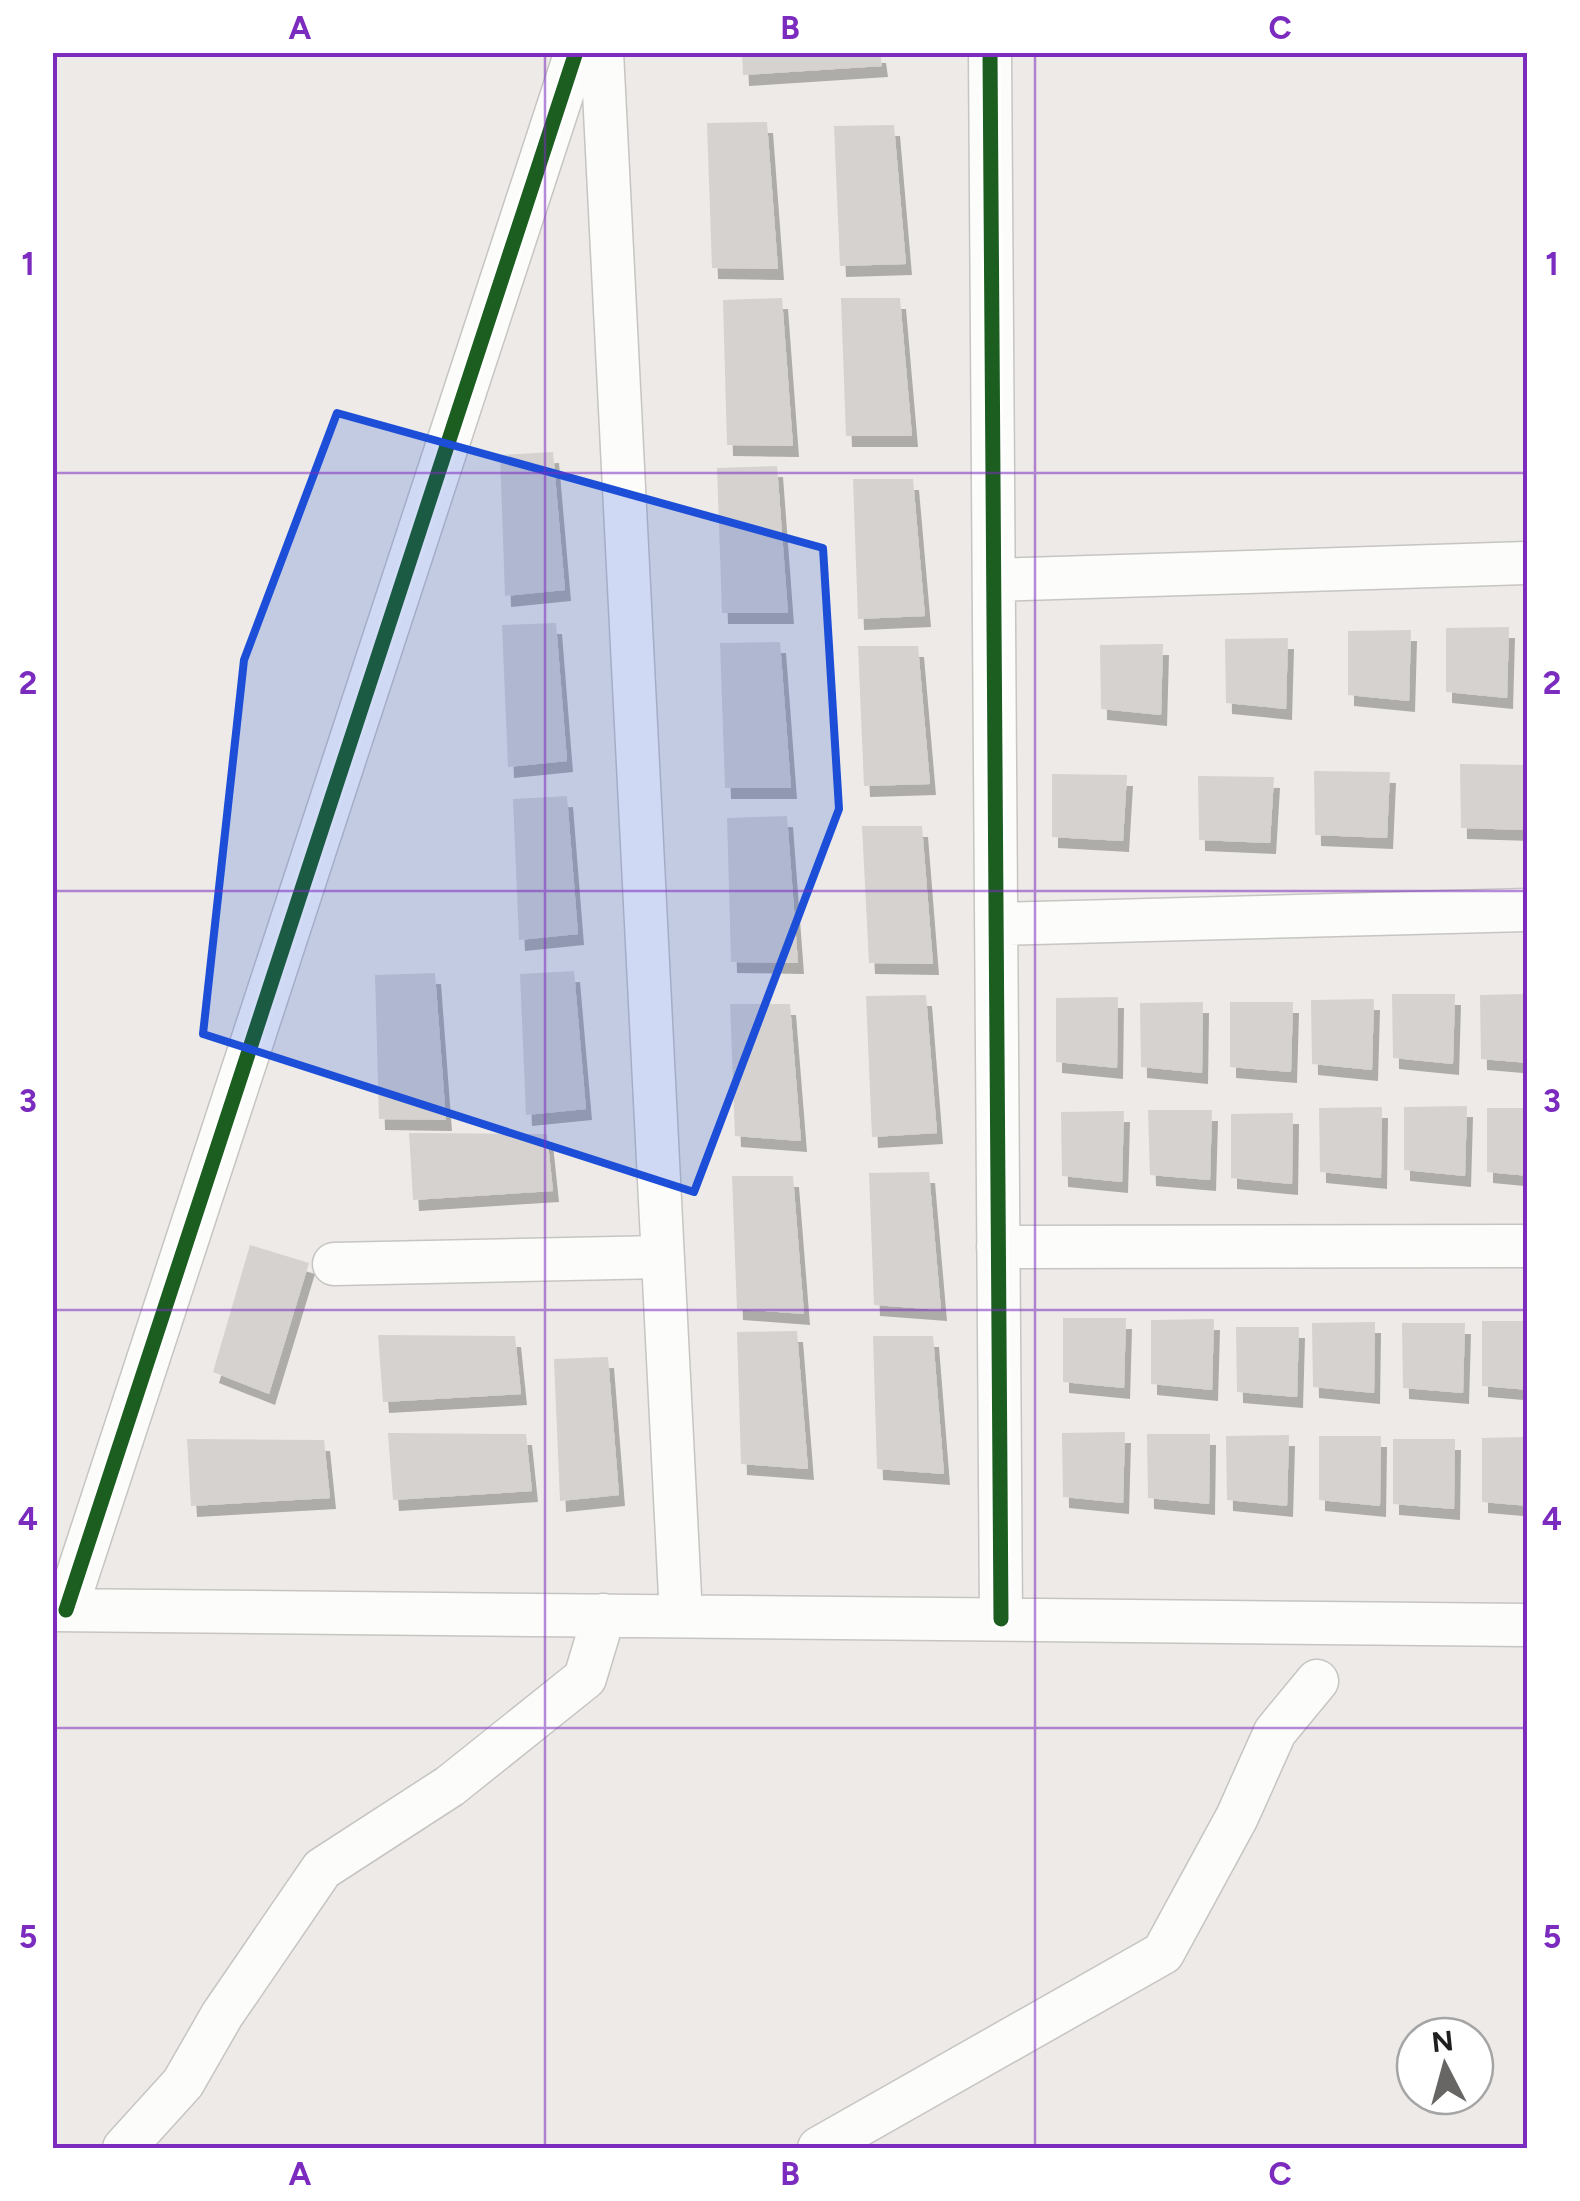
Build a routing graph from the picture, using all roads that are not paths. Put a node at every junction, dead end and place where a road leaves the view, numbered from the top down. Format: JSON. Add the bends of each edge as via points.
{"nodes":[{"id":1,"x":576,"y":52,"type":"edge"},
{"id":2,"x":602,"y":52,"type":"edge"},
{"id":3,"x":990,"y":52,"type":"edge"},
{"id":4,"x":1528,"y":564,"type":"edge"},
{"id":5,"x":994,"y":580,"type":"junction"},
{"id":6,"x":1528,"y":910,"type":"edge"},
{"id":7,"x":996,"y":924,"type":"junction"},
{"id":8,"x":1528,"y":1246,"type":"edge"},
{"id":9,"x":998,"y":1247,"type":"junction"},
{"id":10,"x":662,"y":1256,"type":"junction"},
{"id":11,"x":334,"y":1264,"type":"dead end"},
{"id":12,"x":59,"y":1610,"type":"edge"},
{"id":13,"x":604,"y":1616,"type":"junction"},
{"id":14,"x":681,"y":1616,"type":"junction"},
{"id":15,"x":1001,"y":1619,"type":"junction"},
{"id":16,"x":1528,"y":1625,"type":"edge"},
{"id":17,"x":1317,"y":1680,"type":"dead end"},
{"id":18,"x":124,"y":2148,"type":"edge"},
{"id":19,"x":820,"y":2148,"type":"edge"}],
"edges":[{"from":1,"to":12,"type":"street"},
{"from":2,"to":10,"type":"street"},
{"from":3,"to":5,"type":"street"},
{"from":4,"to":5,"type":"street"},
{"from":5,"to":7,"type":"street"},
{"from":6,"to":7,"type":"street"},
{"from":7,"to":9,"type":"street"},
{"from":8,"to":9,"type":"street"},
{"from":9,"to":15,"type":"street"},
{"from":10,"to":11,"type":"street"},
{"from":10,"to":14,"type":"street"},
{"from":12,"to":13,"type":"street"},
{"from":13,"to":14,"type":"street"},
{"from":13,"to":18,"type":"street","via":[[585,1678],[450,1786],[322,1869],[183,2083]]},
{"from":14,"to":15,"type":"street"},
{"from":15,"to":16,"type":"street"},
{"from":17,"to":19,"type":"street","via":[[1275,1732],[1163,1953]]}]}
